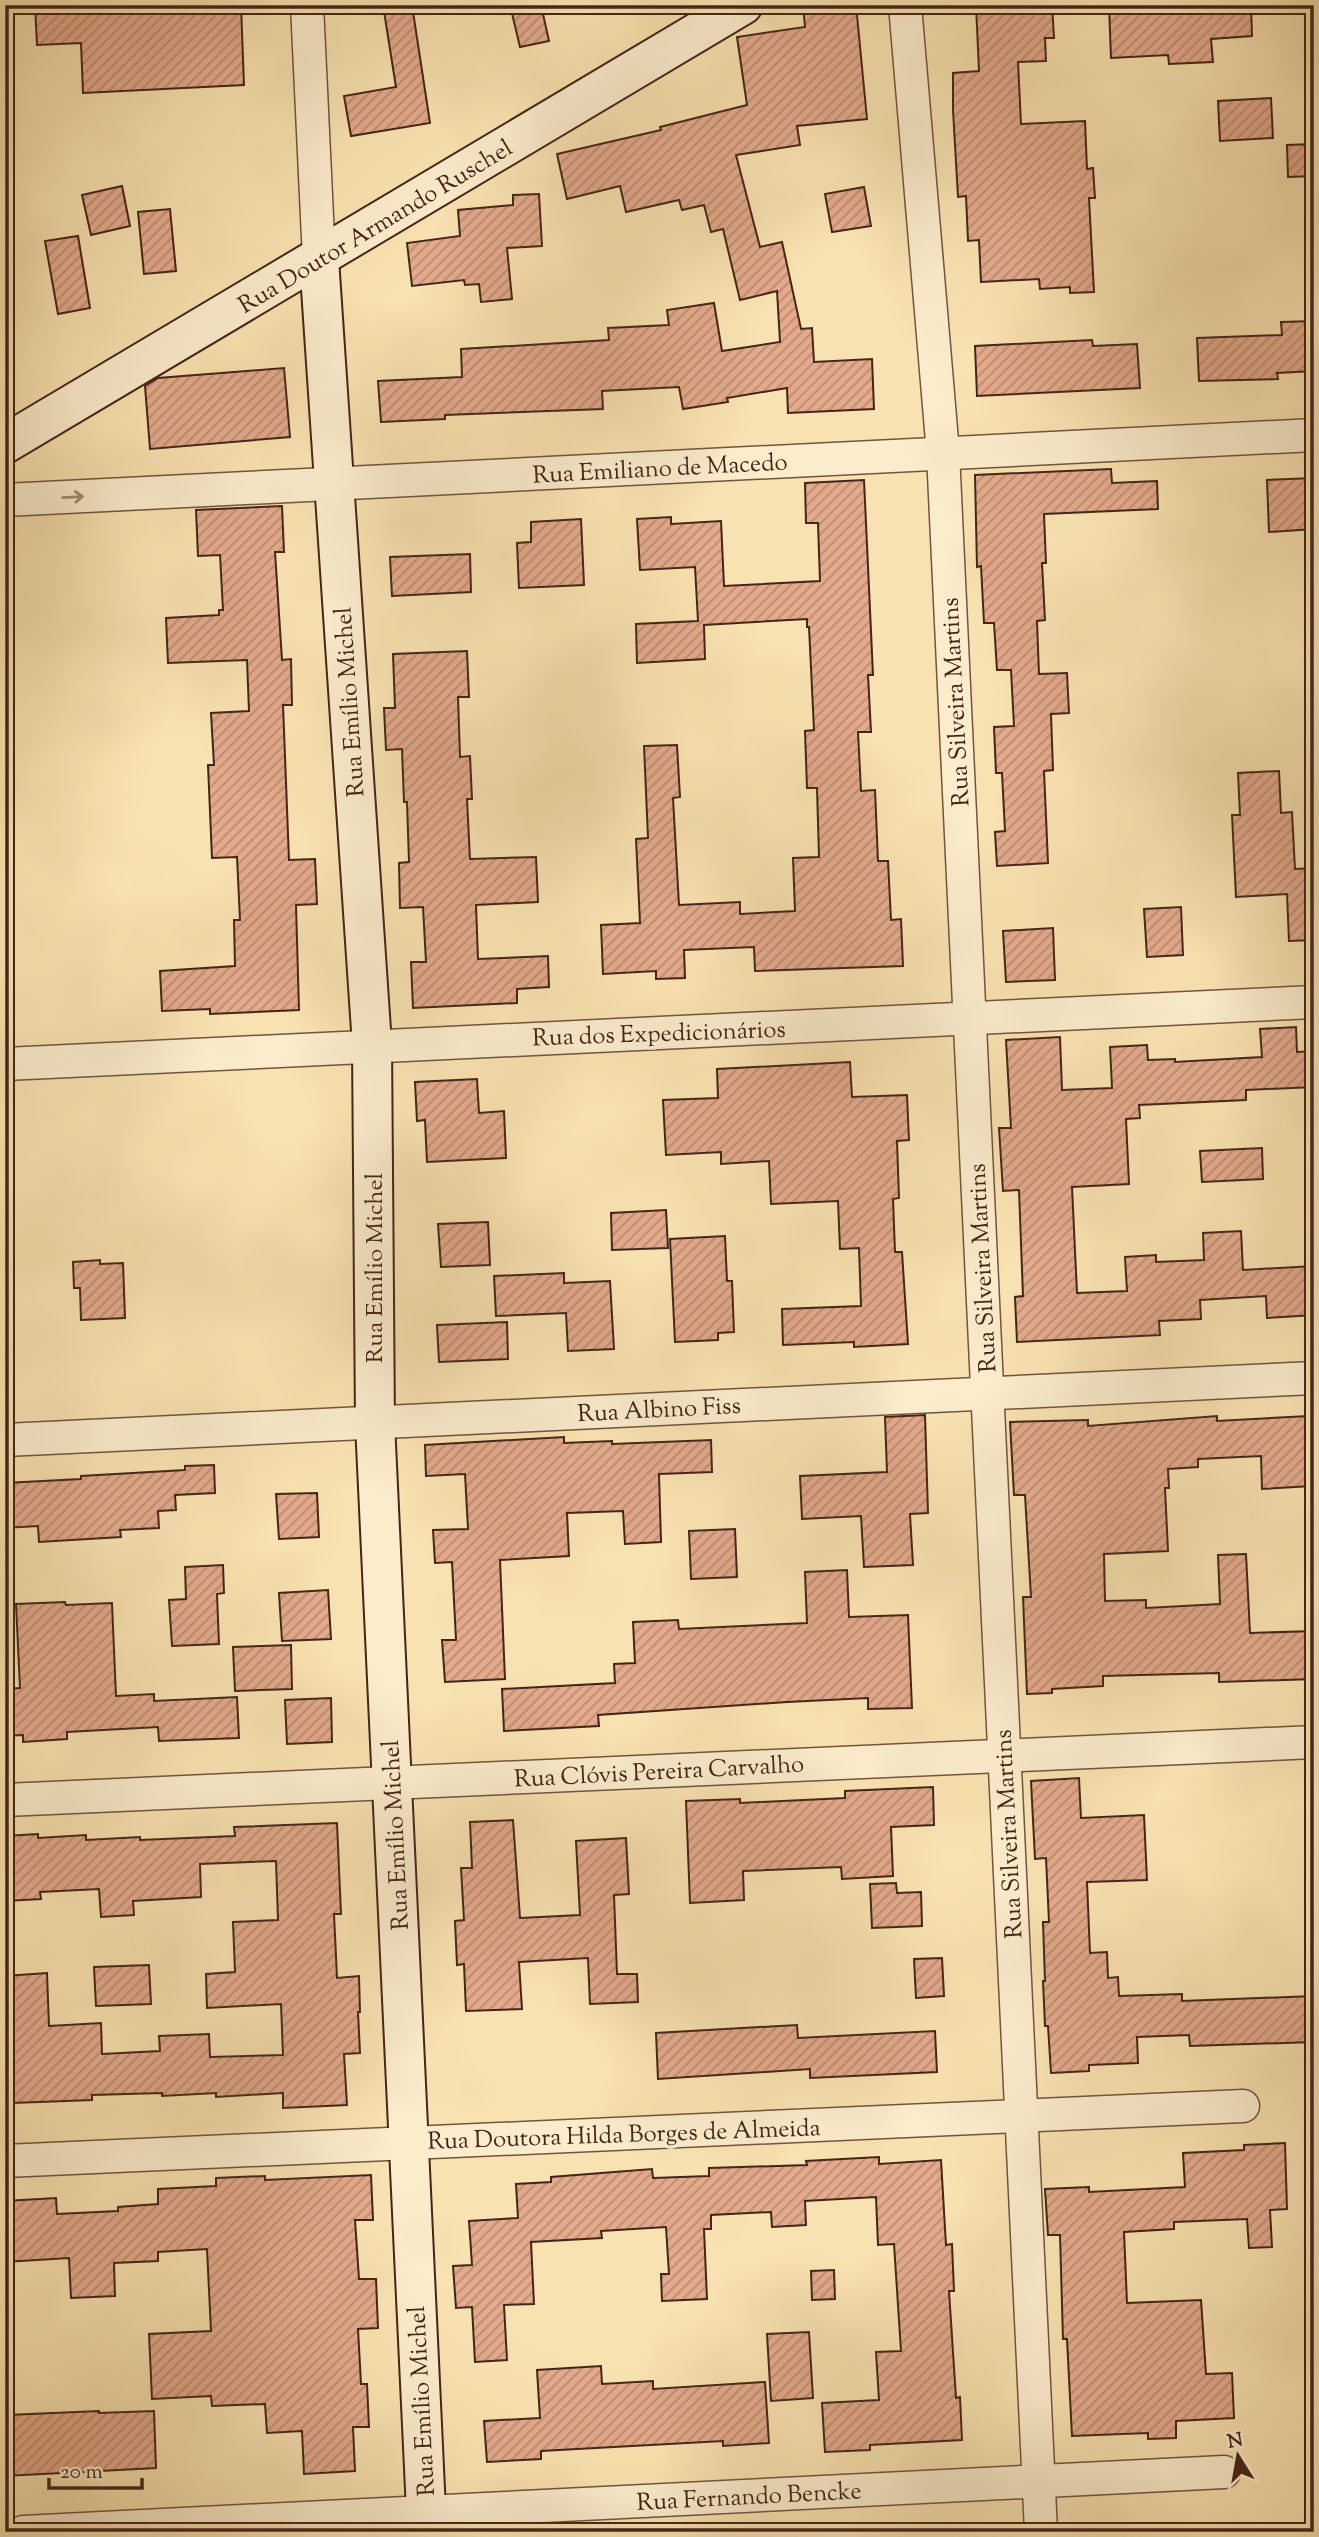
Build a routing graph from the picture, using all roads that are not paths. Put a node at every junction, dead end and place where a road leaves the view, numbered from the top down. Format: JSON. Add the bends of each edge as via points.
{"nodes":[{"id":1,"x":307,"y":5,"type":"edge"},
{"id":2,"x":743,"y":5,"type":"edge"},
{"id":3,"x":905,"y":5,"type":"edge"},
{"id":4,"x":319,"y":259,"type":"junction"},
{"id":5,"x":1314,"y":435,"type":"edge"},
{"id":6,"x":5,"y":444,"type":"edge"},
{"id":7,"x":943,"y":453,"type":"junction"},
{"id":8,"x":334,"y":485,"type":"junction"},
{"id":9,"x":5,"y":500,"type":"edge"},
{"id":10,"x":1314,"y":1002,"type":"edge"},
{"id":11,"x":970,"y":1020,"type":"junction"},
{"id":12,"x":372,"y":1045,"type":"junction"},
{"id":13,"x":5,"y":1064,"type":"edge"},
{"id":14,"x":1314,"y":1378,"type":"edge"},
{"id":15,"x":987,"y":1393,"type":"junction"},
{"id":16,"x":374,"y":1423,"type":"junction"},
{"id":17,"x":5,"y":1440,"type":"edge"},
{"id":18,"x":1314,"y":1742,"type":"edge"},
{"id":19,"x":1004,"y":1756,"type":"junction"},
{"id":20,"x":392,"y":1783,"type":"junction"},
{"id":21,"x":5,"y":1800,"type":"edge"},
{"id":22,"x":1243,"y":2106,"type":"dead end"},
{"id":23,"x":1022,"y":2116,"type":"junction"},
{"id":24,"x":410,"y":2143,"type":"junction"},
{"id":25,"x":5,"y":2161,"type":"edge"},
{"id":26,"x":1224,"y":2472,"type":"dead end"},
{"id":27,"x":1039,"y":2482,"type":"junction"},
{"id":28,"x":427,"y":2522,"type":"edge"},
{"id":29,"x":23,"y":2532,"type":"edge"},
{"id":30,"x":1041,"y":2532,"type":"edge"}],
"edges":[{"from":1,"to":4,"type":"street","name":"Rua Emílio Michel"},
{"from":2,"to":4,"type":"street","name":"Rua Doutor Armando Ruschel"},
{"from":3,"to":7,"type":"street","name":"Rua Silveira Martins"},
{"from":4,"to":6,"type":"street","name":"Rua Doutor Armando Ruschel"},
{"from":4,"to":8,"type":"street","name":"Rua Emílio Michel"},
{"from":5,"to":7,"type":"street","name":"Rua Emiliano de Macedo"},
{"from":7,"to":8,"type":"street","name":"Rua Emiliano de Macedo"},
{"from":7,"to":11,"type":"street","name":"Rua Silveira Martins"},
{"from":9,"to":8,"type":"street","name":"Rua Emiliano de Macedo","one_way":true},
{"from":8,"to":12,"type":"street","name":"Rua Emílio Michel"},
{"from":10,"to":11,"type":"street","name":"Rua dos Expedicionários"},
{"from":11,"to":12,"type":"street","name":"Rua dos Expedicionários"},
{"from":11,"to":15,"type":"street","name":"Rua Silveira Martins"},
{"from":12,"to":13,"type":"street","name":"Rua dos Expedicionários"},
{"from":12,"to":16,"type":"street","name":"Rua Emílio Michel"},
{"from":14,"to":15,"type":"street","name":"Rua Albino Fiss"},
{"from":15,"to":16,"type":"street","name":"Rua Albino Fiss"},
{"from":15,"to":19,"type":"street","name":"Rua Silveira Martins"},
{"from":16,"to":17,"type":"street","name":"Rua Albino Fiss"},
{"from":16,"to":20,"type":"street","name":"Rua Emílio Michel"},
{"from":18,"to":19,"type":"street","name":"Rua Clóvis Pereira Carvalho"},
{"from":19,"to":20,"type":"street","name":"Rua Clóvis Pereira Carvalho"},
{"from":19,"to":23,"type":"street","name":"Rua Silveira Martins"},
{"from":20,"to":21,"type":"street","name":"Rua Clóvis Pereira Carvalho"},
{"from":20,"to":24,"type":"street","name":"Rua Emílio Michel"},
{"from":22,"to":23,"type":"street","name":"Rua Doutora Hilda Borges de Almeida"},
{"from":23,"to":24,"type":"street","name":"Rua Doutora Hilda Borges de Almeida"},
{"from":23,"to":27,"type":"street","name":"Rua Silveira Martins"},
{"from":24,"to":25,"type":"street","name":"Rua Doutora Hilda Borges de Almeida"},
{"from":24,"to":28,"type":"street","name":"Rua Emílio Michel"},
{"from":26,"to":27,"type":"street","name":"Rua Fernando Bencke"},
{"from":27,"to":28,"type":"street","name":"Rua Fernando Bencke"},
{"from":27,"to":30,"type":"street","name":"Rua Silveira Martins"},
{"from":28,"to":29,"type":"street","name":"Rua Fernando Bencke"}]}
